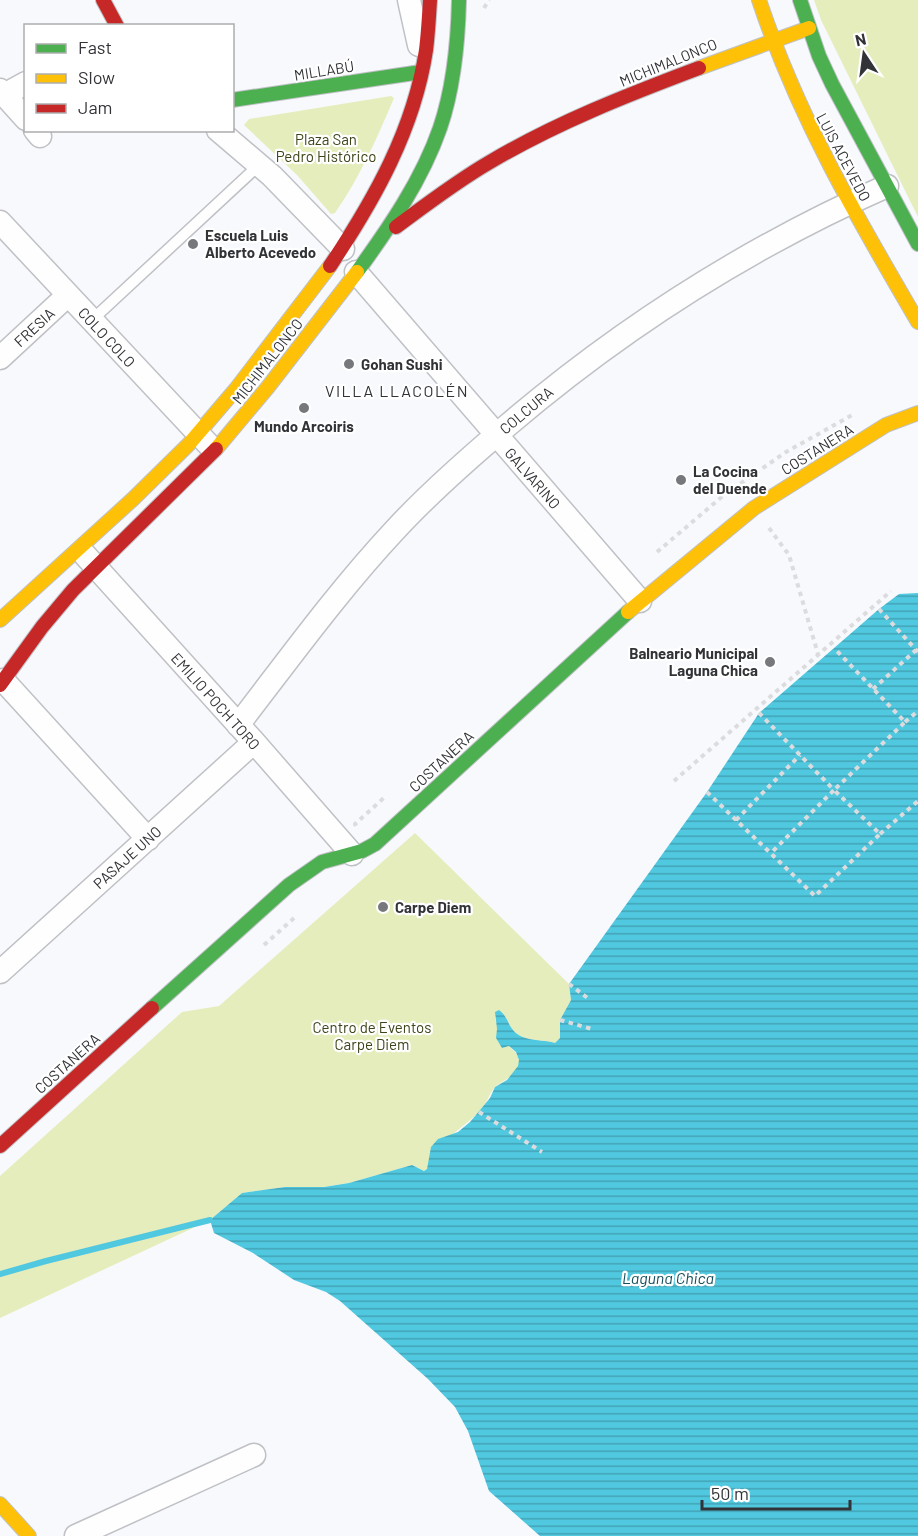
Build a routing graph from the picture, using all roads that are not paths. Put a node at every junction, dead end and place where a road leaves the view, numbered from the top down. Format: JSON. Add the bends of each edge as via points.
{"nodes":[{"id":1,"x":103,"y":0,"type":"edge"},
{"id":2,"x":409,"y":0,"type":"edge"},
{"id":3,"x":430,"y":0,"type":"edge"},
{"id":4,"x":459,"y":0,"type":"edge"},
{"id":5,"x":759,"y":0,"type":"edge"},
{"id":6,"x":801,"y":0,"type":"edge"},
{"id":7,"x":116,"y":24,"type":"edge"},
{"id":8,"x":809,"y":28,"type":"junction"},
{"id":9,"x":772,"y":41,"type":"junction"},
{"id":10,"x":422,"y":67,"type":"junction"},
{"id":11,"x":24,"y":84,"type":"edge"},
{"id":12,"x":2,"y":93,"type":"edge"},
{"id":13,"x":416,"y":93,"type":"junction"},
{"id":14,"x":234,"y":100,"type":"edge"},
{"id":15,"x":24,"y":118,"type":"edge"},
{"id":16,"x":221,"y":132,"type":"edge"},
{"id":17,"x":433,"y":146,"type":"junction"},
{"id":18,"x":444,"y":157,"type":"dead end"},
{"id":19,"x":260,"y":165,"type":"junction"},
{"id":20,"x":459,"y":165,"type":"dead end"},
{"id":21,"x":482,"y":166,"type":"junction"},
{"id":22,"x":887,"y":186,"type":"junction"},
{"id":23,"x":850,"y":203,"type":"junction"},
{"id":24,"x":0,"y":222,"type":"edge"},
{"id":25,"x":379,"y":241,"type":"junction"},
{"id":26,"x":918,"y":244,"type":"edge"},
{"id":27,"x":343,"y":249,"type":"junction"},
{"id":28,"x":356,"y":272,"type":"junction"},
{"id":29,"x":68,"y":295,"type":"junction"},
{"id":30,"x":92,"y":320,"type":"junction"},
{"id":31,"x":918,"y":322,"type":"edge"},
{"id":32,"x":0,"y":358,"type":"edge"},
{"id":33,"x":918,"y":413,"type":"edge"},
{"id":34,"x":198,"y":434,"type":"junction"},
{"id":35,"x":496,"y":435,"type":"junction"},
{"id":36,"x":214,"y":451,"type":"junction"},
{"id":37,"x":79,"y":548,"type":"junction"},
{"id":38,"x":94,"y":567,"type":"junction"},
{"id":39,"x":640,"y":601,"type":"junction"},
{"id":40,"x":1,"y":618,"type":"edge"},
{"id":41,"x":28,"y":645,"type":"junction"},
{"id":42,"x":2,"y":682,"type":"edge"},
{"id":43,"x":238,"y":725,"type":"junction"},
{"id":44,"x":254,"y":742,"type":"junction"},
{"id":45,"x":148,"y":838,"type":"junction"},
{"id":46,"x":351,"y":854,"type":"junction"},
{"id":47,"x":0,"y":972,"type":"edge"},
{"id":48,"x":0,"y":1146,"type":"edge"},
{"id":49,"x":254,"y":1455,"type":"dead end"},
{"id":50,"x":0,"y":1504,"type":"edge"},
{"id":51,"x":29,"y":1536,"type":"edge"},
{"id":52,"x":76,"y":1536,"type":"edge"}],
"edges":[{"from":1,"to":7,"type":"street"},
{"from":2,"to":10,"type":"street"},
{"from":3,"to":10,"type":"street","name":"MICHIMALONCO"},
{"from":4,"to":17,"type":"street","name":"MICHIMALONCO","via":[[451,84]]},
{"from":5,"to":9,"type":"street","name":"LUIS ACEVEDO"},
{"from":6,"to":8,"type":"street","name":"LUIS ACEVEDO"},
{"from":8,"to":9,"type":"street","name":"MICHIMALONCO"},
{"from":8,"to":22,"type":"street","name":"LUIS ACEVEDO","via":[[832,84]]},
{"from":9,"to":21,"type":"street","name":"MICHIMALONCO","via":[[612,103]]},
{"from":9,"to":23,"type":"street","name":"LUIS ACEVEDO","via":[[799,108]]},
{"from":10,"to":13,"type":"street","name":"MICHIMALONCO"},
{"from":10,"to":14,"type":"street","name":"MILLABÚ"},
{"from":11,"to":12,"type":"street"},
{"from":12,"to":15,"type":"street"},
{"from":13,"to":17,"type":"street"},
{"from":13,"to":27,"type":"street","name":"MICHIMALONCO","via":[[388,169]]},
{"from":16,"to":19,"type":"street"},
{"from":17,"to":18,"type":"street"},
{"from":17,"to":25,"type":"street","name":"MICHIMALONCO"},
{"from":19,"to":27,"type":"street"},
{"from":19,"to":30,"type":"lane"},
{"from":20,"to":21,"type":"street"},
{"from":21,"to":25,"type":"street","name":"MICHIMALONCO"},
{"from":22,"to":23,"type":"street","name":"COLCURA"},
{"from":22,"to":26,"type":"street","name":"LUIS ACEVEDO"},
{"from":23,"to":31,"type":"street","name":"LUIS ACEVEDO"},
{"from":23,"to":35,"type":"street","name":"COLCURA","via":[[735,262],[649,317]]},
{"from":24,"to":29,"type":"street","name":"COLO COLO"},
{"from":25,"to":28,"type":"street","name":"MICHIMALONCO"},
{"from":27,"to":34,"type":"street","name":"MICHIMALONCO"},
{"from":28,"to":35,"type":"street","name":"GALVARINO"},
{"from":28,"to":36,"type":"street","name":"MICHIMALONCO","via":[[256,403]]},
{"from":29,"to":30,"type":"street","name":"COLO COLO"},
{"from":29,"to":32,"type":"street","name":"FRESIA"},
{"from":30,"to":34,"type":"street","name":"COLO COLO"},
{"from":33,"to":39,"type":"street","name":"COSTANERA","via":[[886,425],[754,508]]},
{"from":34,"to":36,"type":"street","name":"COLO COLO"},
{"from":34,"to":37,"type":"street","name":"MICHIMALONCO"},
{"from":35,"to":39,"type":"street","name":"GALVARINO"},
{"from":35,"to":43,"type":"street","name":"COLCURA","via":[[428,496],[355,575]]},
{"from":36,"to":38,"type":"street","name":"MICHIMALONCO"},
{"from":37,"to":38,"type":"street","name":"EMILIO POCH TORO"},
{"from":37,"to":40,"type":"street","name":"MICHIMALONCO"},
{"from":38,"to":41,"type":"street","name":"MICHIMALONCO"},
{"from":38,"to":43,"type":"street","name":"EMILIO POCH TORO"},
{"from":39,"to":46,"type":"street","name":"COSTANERA","via":[[375,844]]},
{"from":40,"to":41,"type":"street"},
{"from":41,"to":42,"type":"street","name":"MICHIMALONCO"},
{"from":42,"to":45,"type":"street"},
{"from":43,"to":44,"type":"street","name":"EMILIO POCH TORO"},
{"from":44,"to":45,"type":"street","name":"PASAJE UNO"},
{"from":44,"to":46,"type":"street","name":"EMILIO POCH TORO"},
{"from":45,"to":47,"type":"street","name":"PASAJE UNO"},
{"from":46,"to":48,"type":"street","name":"COSTANERA","via":[[322,862],[289,885]]},
{"from":49,"to":52,"type":"street"},
{"from":50,"to":51,"type":"street"}]}
